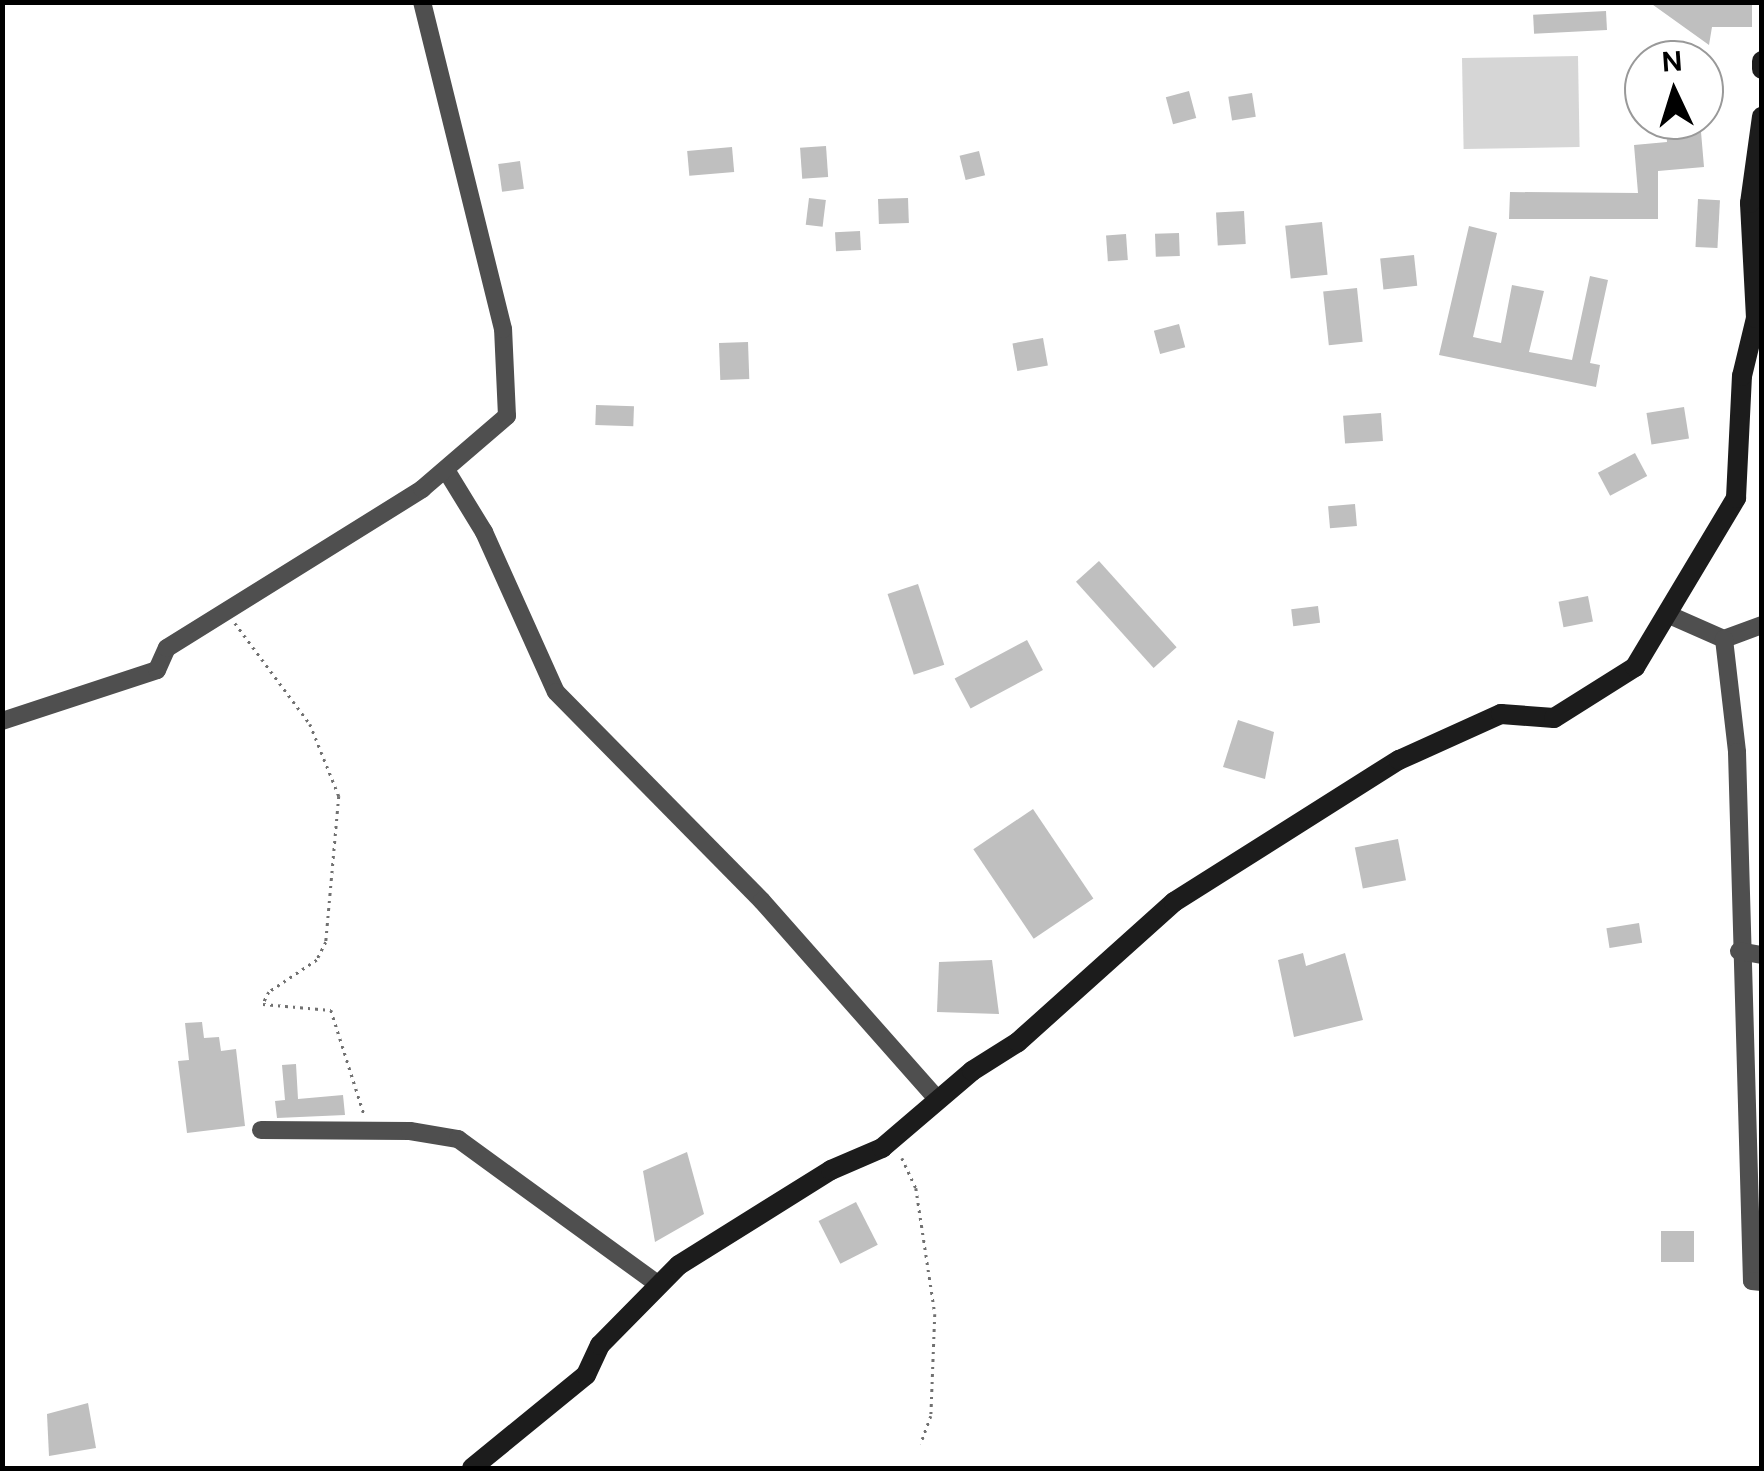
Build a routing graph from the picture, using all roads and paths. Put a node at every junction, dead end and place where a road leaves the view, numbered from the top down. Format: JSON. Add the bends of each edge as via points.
{"nodes":[{"id":1,"x":422,"y":2,"type":"edge"},
{"id":2,"x":1762,"y":61,"type":"edge"},
{"id":3,"x":1762,"y":69,"type":"edge"},
{"id":4,"x":1762,"y":117,"type":"edge"},
{"id":5,"x":446,"y":470,"type":"junction"},
{"id":6,"x":228,"y":610,"type":"junction"},
{"id":7,"x":1667,"y":614,"type":"junction"},
{"id":8,"x":1762,"y":625,"type":"edge"},
{"id":9,"x":1724,"y":639,"type":"junction"},
{"id":10,"x":2,"y":720,"type":"edge"},
{"id":11,"x":1739,"y":950,"type":"junction"},
{"id":12,"x":1762,"y":955,"type":"edge"},
{"id":13,"x":938,"y":1100,"type":"junction"},
{"id":14,"x":261,"y":1130,"type":"dead end"},
{"id":15,"x":366,"y":1130,"type":"junction"},
{"id":16,"x":894,"y":1138,"type":"junction"},
{"id":17,"x":1762,"y":1282,"type":"edge"},
{"id":18,"x":659,"y":1285,"type":"junction"},
{"id":19,"x":921,"y":1444,"type":"dead end"},
{"id":20,"x":472,"y":1468,"type":"edge"}],
"edges":[{"from":1,"to":5,"type":"street","via":[[487,258],[506,373],[507,416]]},
{"from":2,"to":3,"type":"main road"},
{"from":4,"to":7,"type":"main road","via":[[1751,188],[1756,318],[1742,376],[1736,498]]},
{"from":5,"to":6,"type":"street","via":[[331,550]]},
{"from":5,"to":13,"type":"street","via":[[484,532],[556,692],[762,900]]},
{"from":6,"to":10,"type":"street","via":[[167,648],[157,670]]},
{"from":6,"to":15,"type":"path","via":[[310,724],[339,796],[326,942],[318,960],[269,992],[263,1004],[331,1010],[361,1087]]},
{"from":7,"to":9,"type":"street"},
{"from":7,"to":13,"type":"main road","via":[[1635,667],[1580,706],[1554,718],[1501,714],[1399,760],[1174,902],[1018,1042]]},
{"from":8,"to":9,"type":"street"},
{"from":9,"to":11,"type":"street","via":[[1737,752]]},
{"from":11,"to":12,"type":"street"},
{"from":11,"to":17,"type":"street","via":[[1752,1281]]},
{"from":13,"to":16,"type":"main road"},
{"from":14,"to":15,"type":"street"},
{"from":15,"to":18,"type":"street","via":[[458,1139]]},
{"from":16,"to":18,"type":"main road","via":[[701,1248]]},
{"from":16,"to":19,"type":"path","via":[[916,1188],[935,1314],[932,1416]]},
{"from":18,"to":20,"type":"main road","via":[[600,1344],[586,1375],[568,1393]]}]}
